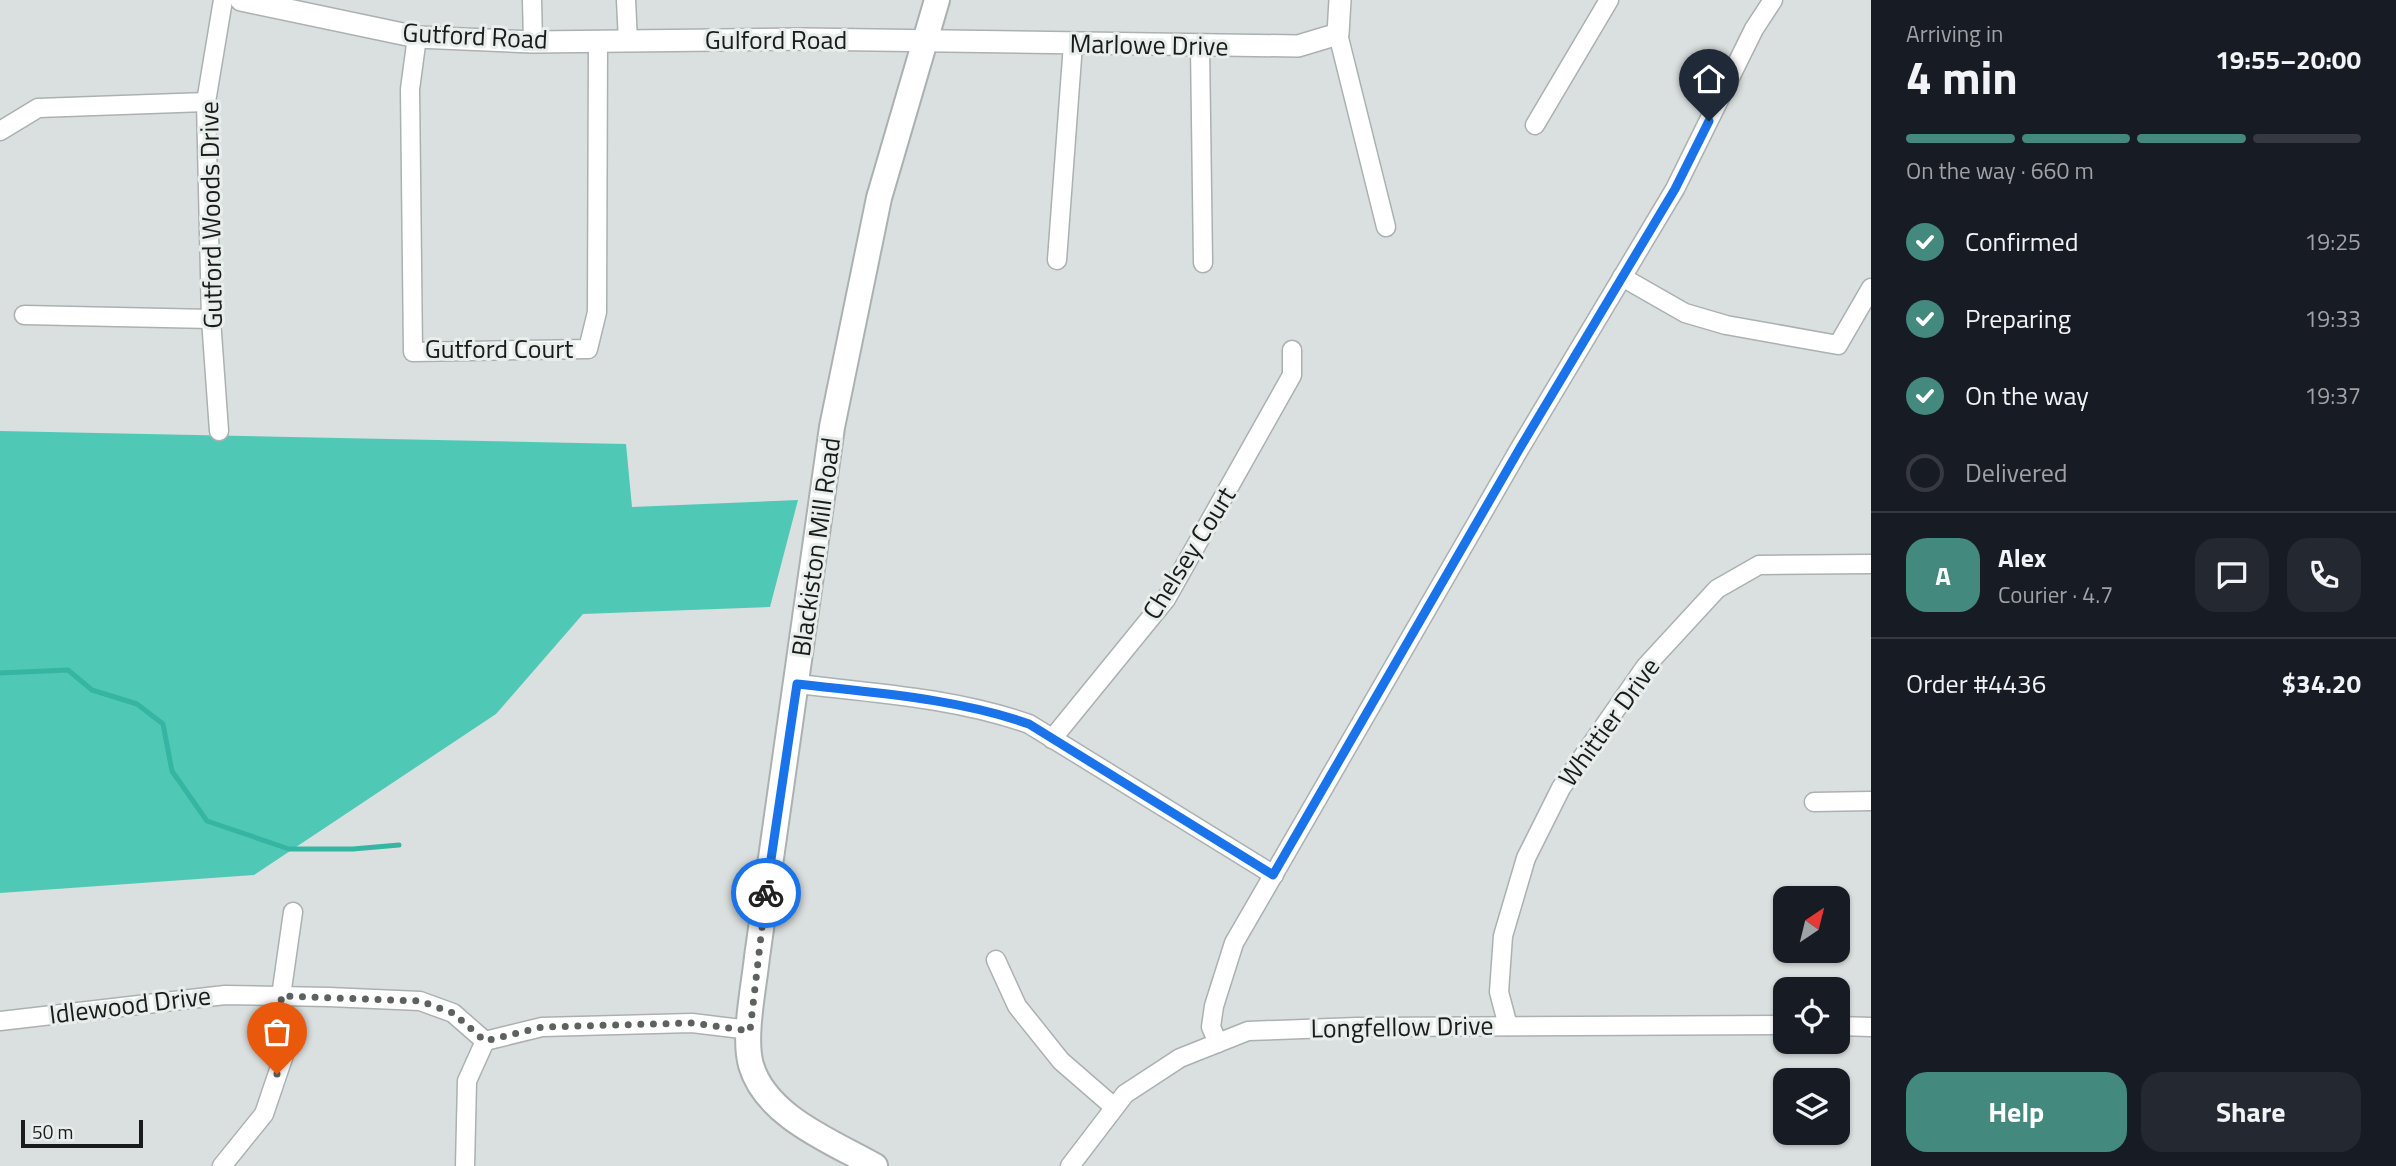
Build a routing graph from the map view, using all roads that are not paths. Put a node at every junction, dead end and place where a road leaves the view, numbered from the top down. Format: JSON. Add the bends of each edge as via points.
{"nodes":[{"id":1,"x":223,"y":0,"type":"edge"},
{"id":2,"x":241,"y":0,"type":"edge"},
{"id":3,"x":532,"y":0,"type":"edge"},
{"id":4,"x":626,"y":0,"type":"edge"},
{"id":5,"x":937,"y":0,"type":"edge"},
{"id":6,"x":1340,"y":0,"type":"edge"},
{"id":7,"x":1609,"y":0,"type":"edge"},
{"id":8,"x":1773,"y":0,"type":"edge"},
{"id":9,"x":1338,"y":34,"type":"junction"},
{"id":10,"x":417,"y":37,"type":"junction"},
{"id":11,"x":598,"y":41,"type":"junction"},
{"id":12,"x":628,"y":41,"type":"junction"},
{"id":13,"x":533,"y":42,"type":"junction"},
{"id":14,"x":924,"y":42,"type":"junction"},
{"id":15,"x":1073,"y":44,"type":"junction"},
{"id":16,"x":1200,"y":46,"type":"junction"},
{"id":17,"x":206,"y":102,"type":"junction"},
{"id":18,"x":1535,"y":125,"type":"dead end"},
{"id":19,"x":0,"y":131,"type":"edge"},
{"id":20,"x":1386,"y":227,"type":"dead end"},
{"id":21,"x":1057,"y":260,"type":"dead end"},
{"id":22,"x":1203,"y":263,"type":"dead end"},
{"id":23,"x":1622,"y":277,"type":"junction"},
{"id":24,"x":1871,"y":288,"type":"edge"},
{"id":25,"x":24,"y":315,"type":"dead end"},
{"id":26,"x":211,"y":319,"type":"junction"},
{"id":27,"x":1292,"y":350,"type":"dead end"},
{"id":28,"x":219,"y":431,"type":"dead end"},
{"id":29,"x":1871,"y":564,"type":"edge"},
{"id":30,"x":797,"y":684,"type":"junction"},
{"id":31,"x":1052,"y":739,"type":"junction"},
{"id":32,"x":1871,"y":801,"type":"edge"},
{"id":33,"x":1814,"y":802,"type":"dead end"},
{"id":34,"x":1273,"y":875,"type":"junction"},
{"id":35,"x":293,"y":912,"type":"dead end"},
{"id":36,"x":996,"y":960,"type":"dead end"},
{"id":37,"x":281,"y":996,"type":"junction"},
{"id":38,"x":0,"y":1021,"type":"edge"},
{"id":39,"x":1508,"y":1026,"type":"junction"},
{"id":40,"x":1773,"y":1026,"type":"edge"},
{"id":41,"x":1850,"y":1026,"type":"edge"},
{"id":42,"x":1871,"y":1027,"type":"edge"},
{"id":43,"x":750,"y":1031,"type":"junction"},
{"id":44,"x":485,"y":1041,"type":"junction"},
{"id":45,"x":1218,"y":1043,"type":"junction"},
{"id":46,"x":1114,"y":1107,"type":"junction"},
{"id":47,"x":222,"y":1166,"type":"edge"},
{"id":48,"x":465,"y":1166,"type":"edge"},
{"id":49,"x":875,"y":1166,"type":"edge"},
{"id":50,"x":1070,"y":1166,"type":"edge"}],
"edges":[{"from":1,"to":17,"type":"street","name":"Gutford Woods Drive"},
{"from":2,"to":10,"type":"street","name":"Gutford Road"},
{"from":3,"to":13,"type":"street"},
{"from":4,"to":12,"type":"street"},
{"from":5,"to":14,"type":"main road","name":"Blackiston Mill Road"},
{"from":6,"to":9,"type":"street"},
{"from":7,"to":18,"type":"street"},
{"from":8,"to":23,"type":"street","via":[[1754,29],[1675,189]]},
{"from":9,"to":16,"type":"street","name":"Marlowe Drive","via":[[1298,46]]},
{"from":9,"to":20,"type":"street"},
{"from":10,"to":11,"type":"street","name":"Gutford Court","via":[[410,89],[413,352],[588,349],[597,312]]},
{"from":10,"to":13,"type":"street","name":"Gutford Road"},
{"from":11,"to":12,"type":"street","name":"Gutford Road"},
{"from":11,"to":13,"type":"street","name":"Gutford Road"},
{"from":12,"to":14,"type":"street","name":"Gulford Road"},
{"from":14,"to":15,"type":"street","name":"Marlowe Drive"},
{"from":14,"to":30,"type":"main road","name":"Blackiston Mill Road","via":[[879,198],[832,427]]},
{"from":15,"to":16,"type":"street","name":"Marlowe Drive"},
{"from":15,"to":21,"type":"street"},
{"from":16,"to":22,"type":"street"},
{"from":17,"to":19,"type":"street","via":[[38,108]]},
{"from":17,"to":26,"type":"street","name":"Gutford Woods Drive"},
{"from":23,"to":24,"type":"street","via":[[1685,313],[1838,345]]},
{"from":23,"to":34,"type":"street"},
{"from":25,"to":26,"type":"street"},
{"from":26,"to":28,"type":"street","name":"Gutford Woods Drive"},
{"from":27,"to":31,"type":"street","name":"Chelsey Court","via":[[1292,375],[1166,599]]},
{"from":29,"to":39,"type":"street","name":"Whittier Drive","via":[[1759,565],[1717,589],[1646,666],[1561,788],[1526,858],[1503,936],[1499,992]]},
{"from":30,"to":31,"type":"street","via":[[999,713]]},
{"from":30,"to":43,"type":"main road","name":"Blackiston Mill Road"},
{"from":31,"to":34,"type":"street"},
{"from":32,"to":33,"type":"street"},
{"from":34,"to":45,"type":"street","via":[[1234,943],[1214,1006],[1211,1027]]},
{"from":35,"to":37,"type":"street"},
{"from":36,"to":46,"type":"street","via":[[1017,1006],[1053,1051]]},
{"from":37,"to":38,"type":"street","name":"Idlewood Drive","via":[[225,995]]},
{"from":37,"to":44,"type":"street","name":"Idlewood Drive","via":[[420,1001],[453,1013]]},
{"from":37,"to":47,"type":"street","via":[[284,1055],[264,1114]]},
{"from":39,"to":40,"type":"street","name":"Longfellow Drive"},
{"from":39,"to":45,"type":"street","name":"Longfellow Drive","via":[[1248,1031]]},
{"from":41,"to":42,"type":"street"},
{"from":43,"to":44,"type":"street","via":[[692,1023],[542,1027]]},
{"from":43,"to":49,"type":"main road","name":"Blackiston Mill Road","via":[[751,1063],[773,1102]]},
{"from":44,"to":48,"type":"street","via":[[467,1081]]},
{"from":45,"to":46,"type":"street","name":"Longfellow Drive","via":[[1180,1058],[1125,1094]]},
{"from":46,"to":50,"type":"street","name":"Longfellow Drive"}]}
